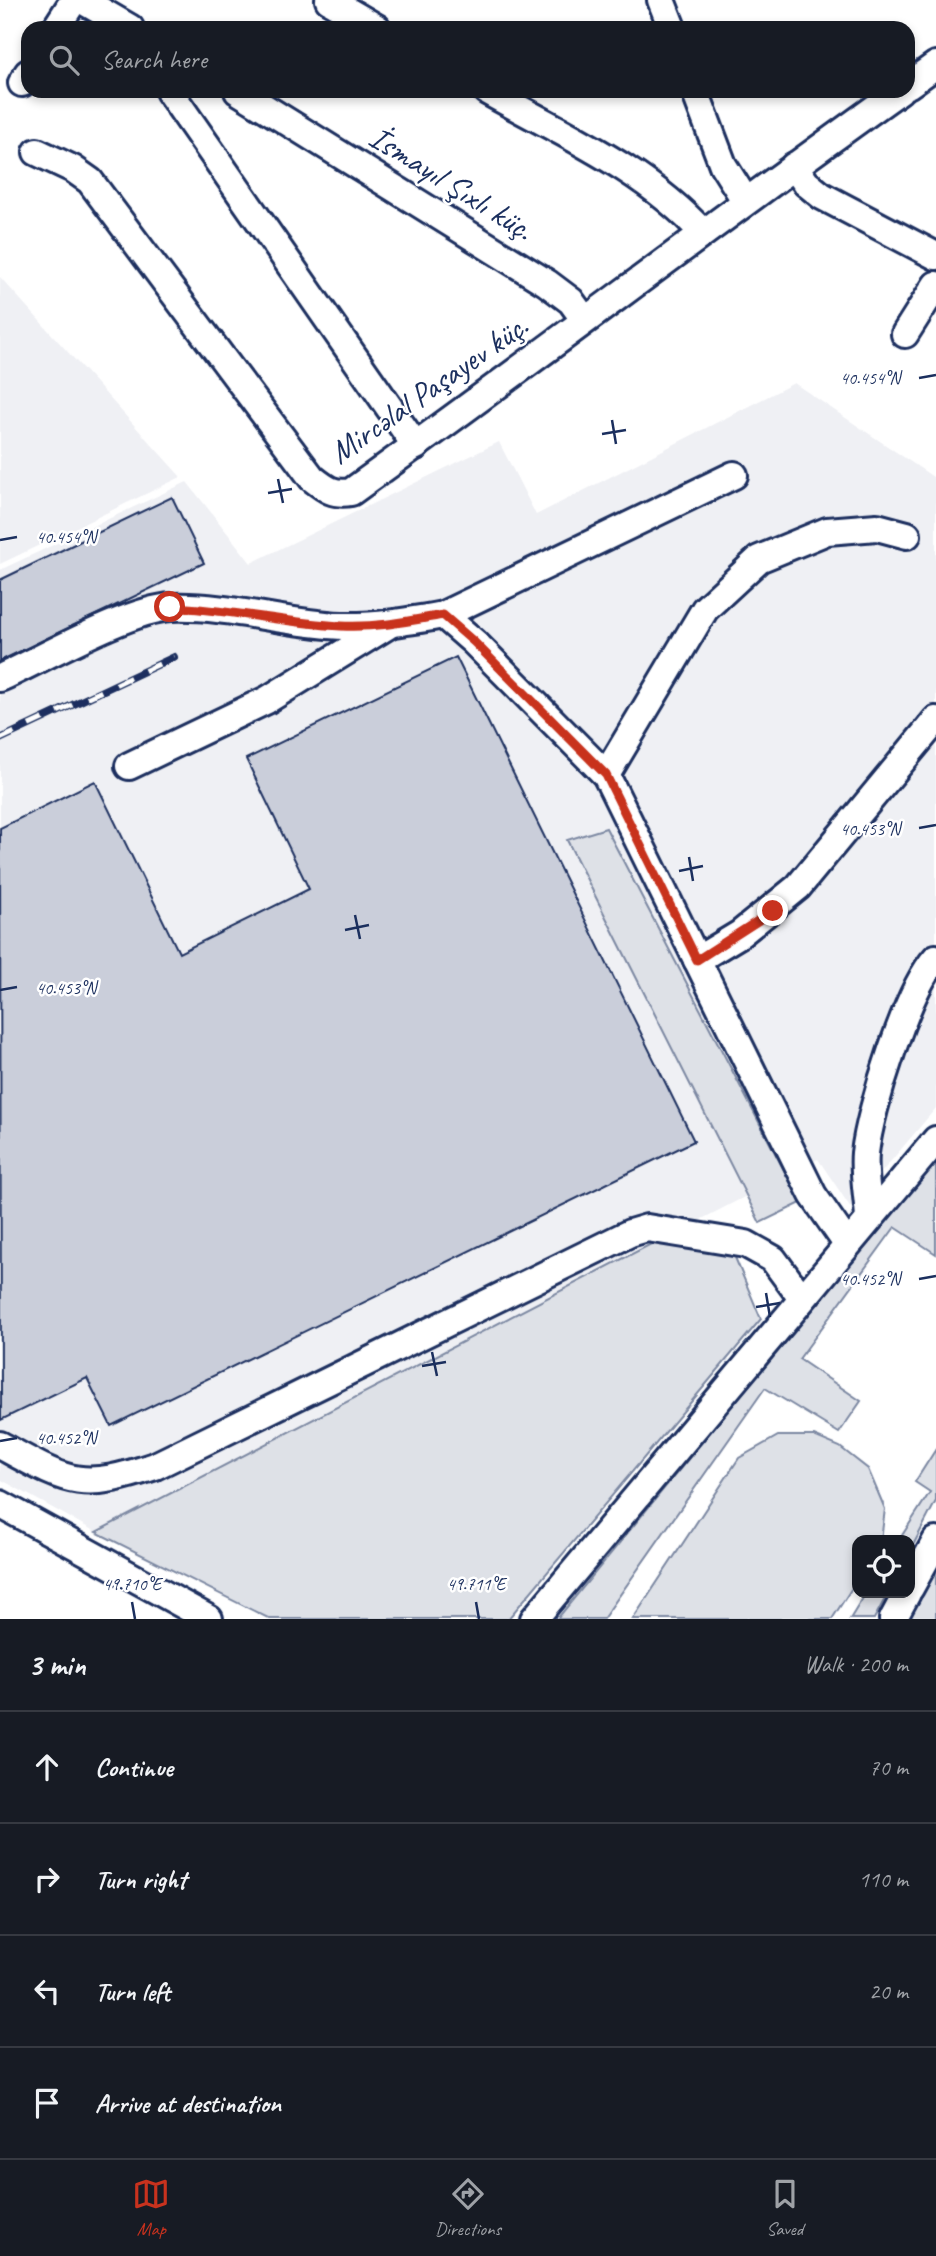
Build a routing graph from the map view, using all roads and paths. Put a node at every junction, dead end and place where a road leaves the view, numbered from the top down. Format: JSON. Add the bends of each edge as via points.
{"nodes":[{"id":1,"x":74,"y":0,"type":"edge"},
{"id":2,"x":82,"y":0,"type":"edge"},
{"id":3,"x":329,"y":0,"type":"edge"},
{"id":4,"x":661,"y":0,"type":"edge"},
{"id":5,"x":60,"y":21,"type":"edge"},
{"id":6,"x":119,"y":21,"type":"edge"},
{"id":7,"x":365,"y":21,"type":"edge"},
{"id":8,"x":669,"y":21,"type":"edge"},
{"id":9,"x":936,"y":65,"type":"edge"},
{"id":10,"x":915,"y":80,"type":"edge"},
{"id":11,"x":174,"y":98,"type":"edge"},
{"id":12,"x":249,"y":98,"type":"edge"},
{"id":13,"x":499,"y":98,"type":"edge"},
{"id":14,"x":698,"y":98,"type":"edge"},
{"id":15,"x":889,"y":98,"type":"edge"},
{"id":16,"x":37,"y":152,"type":"dead end"},
{"id":17,"x":794,"y":166,"type":"junction"},
{"id":18,"x":745,"y":201,"type":"junction"},
{"id":19,"x":703,"y":233,"type":"junction"},
{"id":20,"x":936,"y":256,"type":"edge"},
{"id":21,"x":936,"y":285,"type":"edge"},
{"id":22,"x":584,"y":319,"type":"junction"},
{"id":23,"x":905,"y":334,"type":"dead end"},
{"id":24,"x":416,"y":446,"type":"junction"},
{"id":25,"x":734,"y":475,"type":"dead end"},
{"id":26,"x":907,"y":535,"type":"dead end"},
{"id":27,"x":443,"y":615,"type":"junction"},
{"id":28,"x":388,"y":625,"type":"junction"},
{"id":29,"x":0,"y":678,"type":"edge"},
{"id":30,"x":936,"y":719,"type":"edge"},
{"id":31,"x":129,"y":766,"type":"dead end"},
{"id":32,"x":606,"y":775,"type":"junction"},
{"id":33,"x":936,"y":958,"type":"edge"},
{"id":34,"x":697,"y":960,"type":"junction"},
{"id":35,"x":936,"y":1140,"type":"edge"},
{"id":36,"x":869,"y":1218,"type":"junction"},
{"id":37,"x":846,"y":1244,"type":"junction"},
{"id":38,"x":801,"y":1297,"type":"junction"},
{"id":39,"x":0,"y":1445,"type":"edge"},
{"id":40,"x":0,"y":1504,"type":"edge"},
{"id":41,"x":936,"y":1541,"type":"edge"},
{"id":42,"x":915,"y":1579,"type":"edge"},
{"id":43,"x":905,"y":1598,"type":"edge"},
{"id":44,"x":209,"y":1619,"type":"edge"},
{"id":45,"x":534,"y":1619,"type":"edge"},
{"id":46,"x":894,"y":1619,"type":"edge"}],
"edges":[{"from":1,"to":5,"type":"street"},
{"from":2,"to":6,"type":"street"},
{"from":3,"to":7,"type":"street"},
{"from":4,"to":8,"type":"street"},
{"from":9,"to":10,"type":"street"},
{"from":11,"to":24,"type":"street"},
{"from":12,"to":22,"type":"street","name":"İsmayıl Şıxlı küç.","via":[[547,283],[571,301]]},
{"from":13,"to":19,"type":"street","via":[[651,185]]},
{"from":14,"to":18,"type":"street","via":[[723,165]]},
{"from":15,"to":17,"type":"street","name":"Mircəlal Paşayev küç."},
{"from":16,"to":24,"type":"street","name":"Mircəlal Paşayev küç.","via":[[90,181],[321,485],[339,494],[351,492]]},
{"from":17,"to":18,"type":"street","name":"Mircəlal Paşayev küç."},
{"from":17,"to":20,"type":"street","via":[[822,196]]},
{"from":18,"to":19,"type":"street","name":"Mircəlal Paşayev küç."},
{"from":19,"to":22,"type":"street","name":"Mircəlal Paşayev küç."},
{"from":21,"to":23,"type":"street"},
{"from":22,"to":24,"type":"street","name":"Mircəlal Paşayev küç."},
{"from":25,"to":27,"type":"street"},
{"from":26,"to":32,"type":"street","via":[[877,527],[827,531],[759,559],[705,610]]},
{"from":27,"to":28,"type":"street"},
{"from":27,"to":32,"type":"street"},
{"from":28,"to":29,"type":"street","via":[[341,626],[170,607],[133,616]]},
{"from":28,"to":31,"type":"street","via":[[267,700]]},
{"from":30,"to":34,"type":"street","via":[[799,887],[740,934]]},
{"from":32,"to":34,"type":"street"},
{"from":33,"to":36,"type":"street","via":[[915,991],[870,1119],[865,1157]]},
{"from":34,"to":37,"type":"street","via":[[813,1195]]},
{"from":35,"to":36,"type":"street"},
{"from":36,"to":37,"type":"street"},
{"from":37,"to":38,"type":"street"},
{"from":38,"to":39,"type":"street","via":[[763,1251],[746,1244],[647,1228],[155,1466],[114,1479],[82,1482],[54,1475]]},
{"from":38,"to":45,"type":"street"},
{"from":40,"to":44,"type":"street"},
{"from":41,"to":42,"type":"street"},
{"from":43,"to":46,"type":"street"}]}
